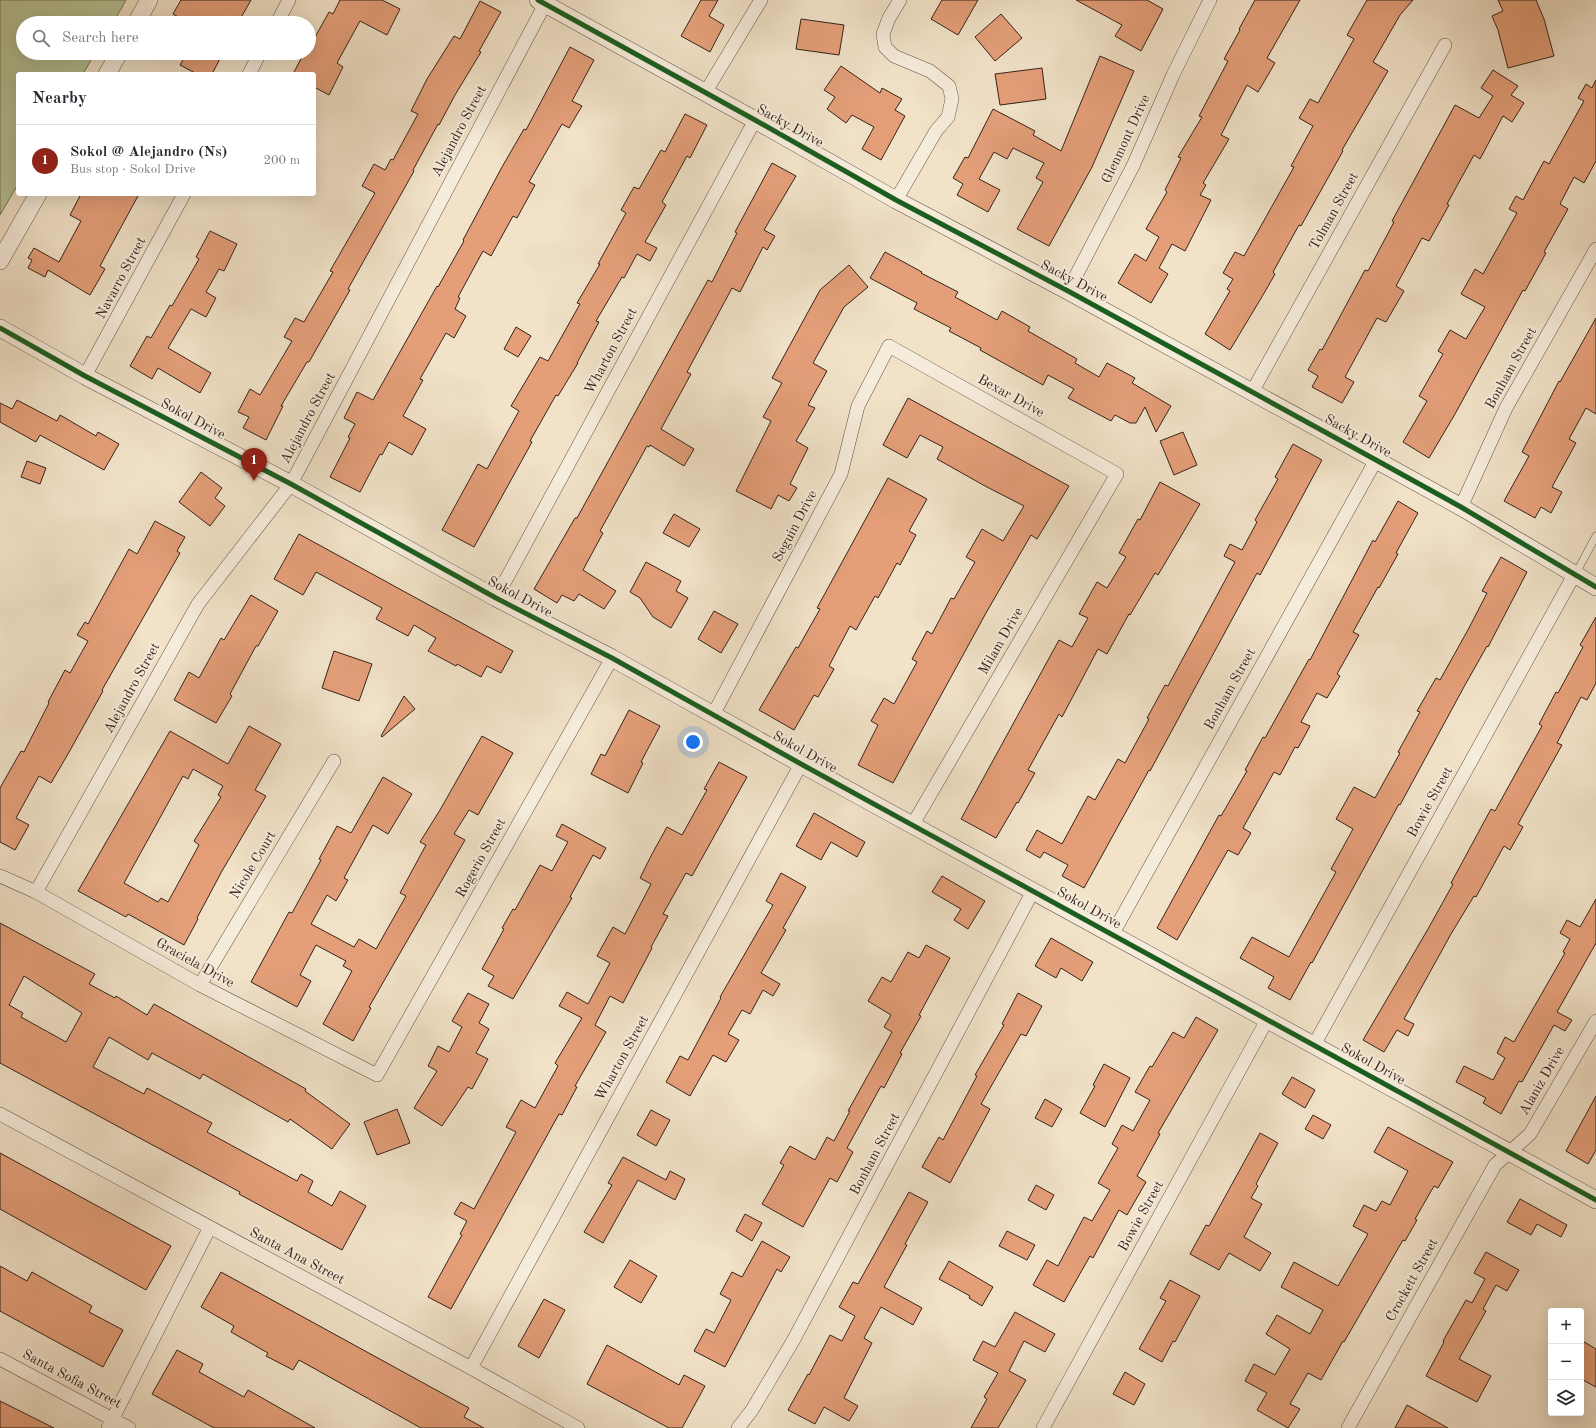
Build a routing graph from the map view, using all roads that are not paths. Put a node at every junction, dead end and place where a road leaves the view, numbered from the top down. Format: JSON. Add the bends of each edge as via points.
{"nodes":[{"id":1,"x":149,"y":0,"type":"edge"},
{"id":2,"x":289,"y":0,"type":"edge"},
{"id":3,"x":761,"y":0,"type":"edge"},
{"id":4,"x":900,"y":0,"type":"edge"},
{"id":5,"x":1210,"y":0,"type":"edge"},
{"id":6,"x":541,"y":2,"type":"edge"},
{"id":7,"x":140,"y":16,"type":"edge"},
{"id":8,"x":281,"y":16,"type":"edge"},
{"id":9,"x":1445,"y":46,"type":"dead end"},
{"id":10,"x":115,"y":60,"type":"edge"},
{"id":11,"x":256,"y":60,"type":"edge"},
{"id":12,"x":108,"y":72,"type":"edge"},
{"id":13,"x":250,"y":72,"type":"edge"},
{"id":14,"x":705,"y":93,"type":"junction"},
{"id":15,"x":755,"y":120,"type":"junction"},
{"id":16,"x":37,"y":196,"type":"edge"},
{"id":17,"x":183,"y":196,"type":"edge"},
{"id":18,"x":896,"y":200,"type":"junction"},
{"id":19,"x":1596,"y":249,"type":"edge"},
{"id":20,"x":0,"y":261,"type":"edge"},
{"id":21,"x":1068,"y":290,"type":"junction"},
{"id":22,"x":0,"y":328,"type":"edge"},
{"id":23,"x":889,"y":346,"type":"joint"},
{"id":24,"x":85,"y":376,"type":"junction"},
{"id":25,"x":1252,"y":392,"type":"junction"},
{"id":26,"x":1376,"y":460,"type":"junction"},
{"id":27,"x":1117,"y":474,"type":"joint"},
{"id":28,"x":290,"y":484,"type":"junction"},
{"id":29,"x":1461,"y":507,"type":"junction"},
{"id":30,"x":1596,"y":536,"type":"edge"},
{"id":31,"x":1574,"y":575,"type":"junction"},
{"id":32,"x":1596,"y":587,"type":"edge"},
{"id":33,"x":496,"y":598,"type":"junction"},
{"id":34,"x":612,"y":658,"type":"junction"},
{"id":35,"x":713,"y":714,"type":"junction"},
{"id":36,"x":334,"y":761,"type":"dead end"},
{"id":37,"x":801,"y":764,"type":"junction"},
{"id":38,"x":913,"y":824,"type":"junction"},
{"id":39,"x":0,"y":876,"type":"edge"},
{"id":40,"x":1033,"y":891,"type":"junction"},
{"id":41,"x":36,"y":892,"type":"junction"},
{"id":42,"x":1112,"y":935,"type":"junction"},
{"id":43,"x":200,"y":985,"type":"junction"},
{"id":44,"x":1267,"y":1020,"type":"junction"},
{"id":45,"x":1596,"y":1021,"type":"edge"},
{"id":46,"x":1314,"y":1045,"type":"junction"},
{"id":47,"x":377,"y":1075,"type":"joint"},
{"id":48,"x":0,"y":1114,"type":"edge"},
{"id":49,"x":1510,"y":1152,"type":"junction"},
{"id":50,"x":1596,"y":1200,"type":"edge"},
{"id":51,"x":210,"y":1227,"type":"junction"},
{"id":52,"x":0,"y":1359,"type":"edge"},
{"id":53,"x":471,"y":1368,"type":"junction"},
{"id":54,"x":110,"y":1424,"type":"edge"},
{"id":55,"x":128,"y":1428,"type":"edge"},
{"id":56,"x":578,"y":1428,"type":"edge"},
{"id":57,"x":738,"y":1428,"type":"edge"},
{"id":58,"x":1044,"y":1428,"type":"edge"},
{"id":59,"x":1348,"y":1428,"type":"edge"}],
"edges":[{"from":1,"to":7,"type":"street"},
{"from":2,"to":8,"type":"street"},
{"from":3,"to":14,"type":"street"},
{"from":4,"to":18,"type":"street","via":[[883,34],[885,47],[894,56],[930,71],[949,86],[952,99],[948,117],[936,131]]},
{"from":5,"to":21,"type":"street","name":"Glenmont Drive","via":[[1173,75],[1133,166]]},
{"from":6,"to":14,"type":"street","name":"Sacky Drive"},
{"from":6,"to":28,"type":"street","name":"Alejandro Street"},
{"from":9,"to":25,"type":"street","name":"Tolman Street"},
{"from":10,"to":12,"type":"street"},
{"from":11,"to":13,"type":"street"},
{"from":14,"to":15,"type":"street","name":"Sacky Drive"},
{"from":15,"to":18,"type":"street","name":"Sacky Drive"},
{"from":15,"to":33,"type":"street","name":"Wharton Street"},
{"from":16,"to":20,"type":"street"},
{"from":17,"to":24,"type":"street","name":"Navarro Street"},
{"from":18,"to":21,"type":"street","name":"Sacky Drive"},
{"from":19,"to":29,"type":"street","name":"Bonham Street","via":[[1506,408]]},
{"from":21,"to":25,"type":"street","name":"Sacky Drive"},
{"from":22,"to":24,"type":"street","name":"Sokol Drive"},
{"from":23,"to":27,"type":"street","name":"Bexar Drive"},
{"from":23,"to":35,"type":"street","name":"Seguin Drive","via":[[858,406],[841,474]]},
{"from":24,"to":28,"type":"street","name":"Sokol Drive"},
{"from":25,"to":26,"type":"street","name":"Sacky Drive"},
{"from":26,"to":29,"type":"street","name":"Sacky Drive"},
{"from":26,"to":42,"type":"street","name":"Bonham Street"},
{"from":27,"to":38,"type":"street","name":"Milam Drive"},
{"from":28,"to":33,"type":"street","name":"Sokol Drive"},
{"from":28,"to":41,"type":"street","name":"Alejandro Street","via":[[198,604]]},
{"from":29,"to":31,"type":"street","name":"Sacky Drive"},
{"from":30,"to":31,"type":"lane"},
{"from":31,"to":32,"type":"street","name":"Sacky Drive"},
{"from":31,"to":46,"type":"street","name":"Bowie Street"},
{"from":33,"to":34,"type":"street","name":"Sokol Drive"},
{"from":34,"to":35,"type":"street","name":"Sokol Drive"},
{"from":34,"to":47,"type":"street","name":"Rogerio Street"},
{"from":35,"to":37,"type":"street","name":"Sokol Drive"},
{"from":36,"to":43,"type":"street","name":"Nicole Court"},
{"from":37,"to":38,"type":"street","name":"Sokol Drive"},
{"from":37,"to":53,"type":"street","name":"Wharton Street"},
{"from":38,"to":40,"type":"street","name":"Sokol Drive"},
{"from":39,"to":41,"type":"street","name":"Graciela Drive"},
{"from":40,"to":42,"type":"street","name":"Sokol Drive"},
{"from":40,"to":57,"type":"street","name":"Bonham Street","via":[[793,1341],[752,1410]]},
{"from":41,"to":43,"type":"street","name":"Graciela Drive"},
{"from":42,"to":44,"type":"street","name":"Sokol Drive"},
{"from":43,"to":47,"type":"street","name":"Graciela Drive"},
{"from":44,"to":46,"type":"street","name":"Sokol Drive"},
{"from":44,"to":58,"type":"street","name":"Bowie Street"},
{"from":45,"to":49,"type":"street","name":"Alaniz Drive","via":[[1530,1134]]},
{"from":46,"to":49,"type":"street","name":"Sokol Drive"},
{"from":48,"to":51,"type":"street","name":"Santa Ana Street"},
{"from":49,"to":50,"type":"street","name":"Sokol Drive"},
{"from":49,"to":59,"type":"street","name":"Crockett Street","via":[[1495,1165]]},
{"from":51,"to":53,"type":"street","name":"Santa Ana Street"},
{"from":51,"to":54,"type":"street"},
{"from":52,"to":54,"type":"street","name":"Santa Sofia Street"},
{"from":53,"to":56,"type":"street","name":"Santa Ana Street"},
{"from":54,"to":55,"type":"street","name":"Santa Sofia Street"}]}
